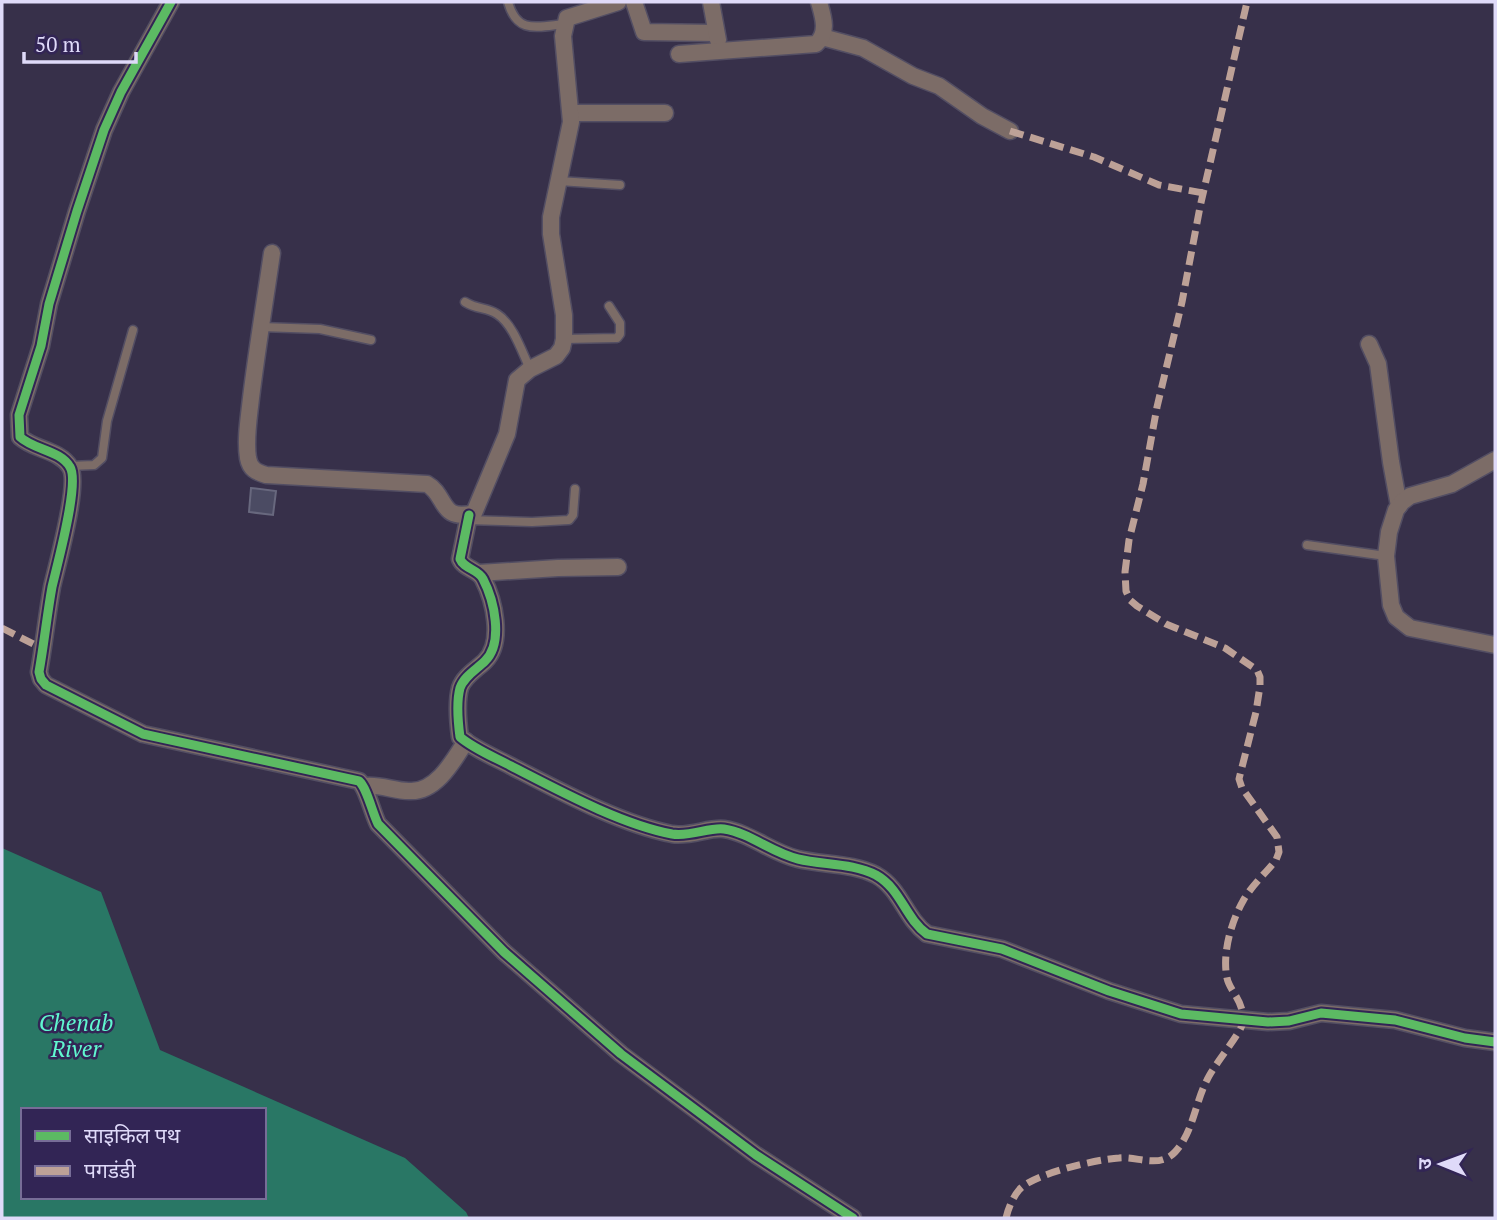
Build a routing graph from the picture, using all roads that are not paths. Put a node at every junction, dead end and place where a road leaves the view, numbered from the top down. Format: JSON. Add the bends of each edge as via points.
{"nodes":[{"id":1,"x":171,"y":2,"type":"edge"},
{"id":2,"x":508,"y":2,"type":"edge"},
{"id":3,"x":618,"y":2,"type":"edge"},
{"id":4,"x":634,"y":2,"type":"edge"},
{"id":5,"x":711,"y":2,"type":"edge"},
{"id":6,"x":820,"y":2,"type":"edge"},
{"id":7,"x":564,"y":24,"type":"junction"},
{"id":8,"x":716,"y":33,"type":"junction"},
{"id":9,"x":822,"y":37,"type":"junction"},
{"id":10,"x":722,"y":53,"type":"junction"},
{"id":11,"x":679,"y":54,"type":"dead end"},
{"id":12,"x":665,"y":113,"type":"dead end"},
{"id":13,"x":571,"y":114,"type":"junction"},
{"id":14,"x":1010,"y":131,"type":"dead end"},
{"id":15,"x":559,"y":181,"type":"junction"},
{"id":16,"x":620,"y":185,"type":"dead end"},
{"id":17,"x":272,"y":253,"type":"dead end"},
{"id":18,"x":465,"y":302,"type":"dead end"},
{"id":19,"x":609,"y":306,"type":"dead end"},
{"id":20,"x":261,"y":327,"type":"junction"},
{"id":21,"x":133,"y":330,"type":"dead end"},
{"id":22,"x":564,"y":339,"type":"junction"},
{"id":23,"x":371,"y":340,"type":"dead end"},
{"id":24,"x":1369,"y":344,"type":"dead end"},
{"id":25,"x":530,"y":369,"type":"junction"},
{"id":26,"x":1495,"y":460,"type":"edge"},
{"id":27,"x":70,"y":466,"type":"junction"},
{"id":28,"x":575,"y":489,"type":"dead end"},
{"id":29,"x":1399,"y":506,"type":"junction"},
{"id":30,"x":468,"y":517,"type":"junction"},
{"id":31,"x":1307,"y":545,"type":"dead end"},
{"id":32,"x":1385,"y":556,"type":"junction"},
{"id":33,"x":618,"y":567,"type":"dead end"},
{"id":34,"x":479,"y":573,"type":"junction"},
{"id":35,"x":1495,"y":645,"type":"edge"},
{"id":36,"x":466,"y":741,"type":"junction"},
{"id":37,"x":365,"y":786,"type":"junction"},
{"id":38,"x":1495,"y":1042,"type":"edge"},
{"id":39,"x":852,"y":1218,"type":"edge"}],
"edges":[{"from":1,"to":27,"type":"street","via":[[104,130],[19,415],[20,437]]},
{"from":2,"to":7,"type":"lane","via":[[517,22]]},
{"from":3,"to":7,"type":"street","via":[[567,18]]},
{"from":4,"to":8,"type":"street","via":[[644,32]]},
{"from":5,"to":8,"type":"street"},
{"from":6,"to":9,"type":"street"},
{"from":7,"to":13,"type":"street"},
{"from":8,"to":10,"type":"street"},
{"from":9,"to":10,"type":"street","via":[[807,46]]},
{"from":9,"to":14,"type":"street","via":[[863,48],[939,86]]},
{"from":10,"to":11,"type":"street"},
{"from":12,"to":13,"type":"street"},
{"from":13,"to":15,"type":"street"},
{"from":15,"to":16,"type":"lane"},
{"from":15,"to":22,"type":"street","via":[[551,234]]},
{"from":17,"to":20,"type":"street"},
{"from":18,"to":25,"type":"lane","via":[[504,319]]},
{"from":19,"to":22,"type":"lane","via":[[620,323],[617,338]]},
{"from":20,"to":23,"type":"lane","via":[[320,329]]},
{"from":20,"to":30,"type":"street","via":[[248,431],[248,458],[256,472],[427,484],[448,510]]},
{"from":21,"to":27,"type":"lane","via":[[107,421],[102,458],[94,465]]},
{"from":22,"to":25,"type":"street","via":[[556,356]]},
{"from":24,"to":29,"type":"street","via":[[1378,364]]},
{"from":25,"to":30,"type":"street","via":[[517,380],[507,434],[477,509]]},
{"from":26,"to":29,"type":"street","via":[[1452,484],[1410,496]]},
{"from":27,"to":37,"type":"street","via":[[72,496],[39,672],[46,685],[143,734]]},
{"from":28,"to":30,"type":"lane","via":[[569,520]]},
{"from":29,"to":32,"type":"street"},
{"from":30,"to":34,"type":"street","via":[[460,559]]},
{"from":31,"to":32,"type":"lane"},
{"from":32,"to":35,"type":"street","via":[[1396,617],[1410,628]]},
{"from":33,"to":34,"type":"street"},
{"from":34,"to":36,"type":"street","via":[[496,635],[491,654],[460,688],[458,726]]},
{"from":36,"to":37,"type":"street","via":[[439,777],[422,789],[410,792]]},
{"from":36,"to":38,"type":"street","via":[[590,805],[654,829],[687,835],[727,830],[780,854],[872,873],[901,897],[927,934],[1002,949],[1181,1014],[1268,1022],[1321,1013],[1395,1020]]},
{"from":37,"to":39,"type":"street","via":[[377,824],[504,952],[621,1054],[756,1155]]}]}
